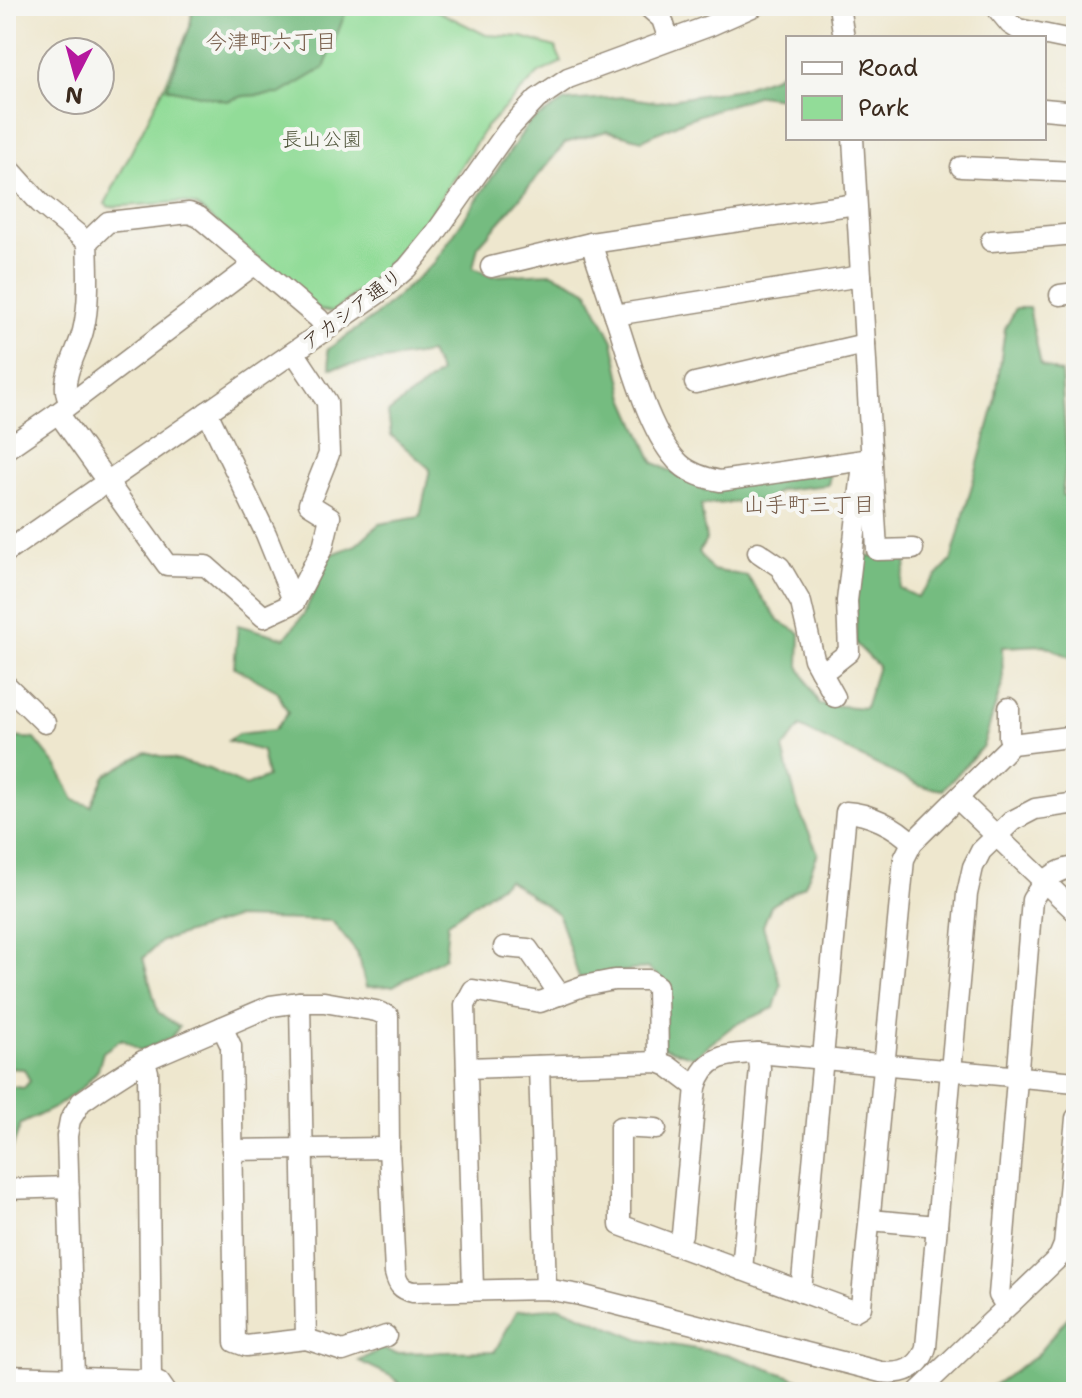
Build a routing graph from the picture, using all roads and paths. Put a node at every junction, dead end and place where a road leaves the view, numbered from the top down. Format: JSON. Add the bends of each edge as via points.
{"nodes":[{"id":1,"x":647,"y":6,"type":"edge"},
{"id":2,"x":754,"y":6,"type":"edge"},
{"id":3,"x":839,"y":6,"type":"edge"},
{"id":4,"x":995,"y":6,"type":"edge"},
{"id":5,"x":844,"y":36,"type":"edge"},
{"id":6,"x":669,"y":40,"type":"junction"},
{"id":7,"x":1076,"y":41,"type":"edge"},
{"id":8,"x":1046,"y":109,"type":"edge"},
{"id":9,"x":1076,"y":112,"type":"edge"},
{"id":10,"x":853,"y":140,"type":"edge"},
{"id":11,"x":6,"y":165,"type":"edge"},
{"id":12,"x":961,"y":167,"type":"dead end"},
{"id":13,"x":1076,"y":172,"type":"edge"},
{"id":14,"x":856,"y":204,"type":"junction"},
{"id":15,"x":1076,"y":234,"type":"edge"},
{"id":16,"x":991,"y":241,"type":"dead end"},
{"id":17,"x":87,"y":242,"type":"junction"},
{"id":18,"x":591,"y":243,"type":"junction"},
{"id":19,"x":255,"y":264,"type":"junction"},
{"id":20,"x":491,"y":267,"type":"dead end"},
{"id":21,"x":861,"y":276,"type":"junction"},
{"id":22,"x":615,"y":315,"type":"junction"},
{"id":23,"x":328,"y":329,"type":"junction"},
{"id":24,"x":865,"y":344,"type":"junction"},
{"id":25,"x":294,"y":352,"type":"junction"},
{"id":26,"x":695,"y":383,"type":"dead end"},
{"id":27,"x":64,"y":408,"type":"junction"},
{"id":28,"x":207,"y":412,"type":"junction"},
{"id":29,"x":6,"y":449,"type":"edge"},
{"id":30,"x":868,"y":458,"type":"junction"},
{"id":31,"x":108,"y":482,"type":"junction"},
{"id":32,"x":913,"y":549,"type":"dead end"},
{"id":33,"x":6,"y":552,"type":"edge"},
{"id":34,"x":758,"y":552,"type":"dead end"},
{"id":35,"x":294,"y":603,"type":"junction"},
{"id":36,"x":820,"y":670,"type":"junction"},
{"id":37,"x":7,"y":689,"type":"edge"},
{"id":38,"x":835,"y":697,"type":"dead end"},
{"id":39,"x":1009,"y":708,"type":"dead end"},
{"id":40,"x":45,"y":723,"type":"dead end"},
{"id":41,"x":1076,"y":736,"type":"edge"},
{"id":42,"x":1012,"y":744,"type":"junction"},
{"id":43,"x":958,"y":799,"type":"junction"},
{"id":44,"x":1076,"y":803,"type":"edge"},
{"id":45,"x":996,"y":837,"type":"junction"},
{"id":46,"x":912,"y":843,"type":"junction"},
{"id":47,"x":1076,"y":867,"type":"edge"},
{"id":48,"x":1043,"y":881,"type":"junction"},
{"id":49,"x":1076,"y":912,"type":"edge"},
{"id":50,"x":504,"y":947,"type":"dead end"},
{"id":51,"x":560,"y":995,"type":"junction"},
{"id":52,"x":300,"y":1002,"type":"junction"},
{"id":53,"x":222,"y":1027,"type":"junction"},
{"id":54,"x":758,"y":1053,"type":"junction"},
{"id":55,"x":821,"y":1058,"type":"junction"},
{"id":56,"x":143,"y":1061,"type":"junction"},
{"id":57,"x":658,"y":1062,"type":"junction"},
{"id":58,"x":886,"y":1065,"type":"junction"},
{"id":59,"x":539,"y":1066,"type":"junction"},
{"id":60,"x":467,"y":1068,"type":"junction"},
{"id":61,"x":951,"y":1071,"type":"junction"},
{"id":62,"x":1017,"y":1077,"type":"junction"},
{"id":63,"x":1076,"y":1082,"type":"edge"},
{"id":64,"x":696,"y":1087,"type":"junction"},
{"id":65,"x":1076,"y":1118,"type":"edge"},
{"id":66,"x":656,"y":1129,"type":"dead end"},
{"id":67,"x":389,"y":1148,"type":"junction"},
{"id":68,"x":232,"y":1150,"type":"junction"},
{"id":69,"x":303,"y":1150,"type":"junction"},
{"id":70,"x":1074,"y":1167,"type":"edge"},
{"id":71,"x":69,"y":1187,"type":"junction"},
{"id":72,"x":6,"y":1189,"type":"edge"},
{"id":73,"x":870,"y":1220,"type":"junction"},
{"id":74,"x":937,"y":1226,"type":"junction"},
{"id":75,"x":677,"y":1245,"type":"junction"},
{"id":76,"x":742,"y":1270,"type":"junction"},
{"id":77,"x":473,"y":1289,"type":"junction"},
{"id":78,"x":546,"y":1289,"type":"junction"},
{"id":79,"x":801,"y":1292,"type":"junction"},
{"id":80,"x":1006,"y":1306,"type":"junction"},
{"id":81,"x":386,"y":1336,"type":"dead end"},
{"id":82,"x":306,"y":1339,"type":"junction"},
{"id":83,"x":6,"y":1376,"type":"edge"},
{"id":84,"x":922,"y":1378,"type":"edge"},
{"id":85,"x":78,"y":1382,"type":"edge"},
{"id":86,"x":158,"y":1386,"type":"edge"}],
"edges":[{"from":1,"to":6,"type":"street","via":[[662,19]]},
{"from":2,"to":6,"type":"street","name":"アカシア通り"},
{"from":3,"to":5,"type":"street"},
{"from":4,"to":7,"type":"street","via":[[1018,29]]},
{"from":6,"to":23,"type":"street","name":"アカシア通り","via":[[568,78],[537,99],[508,130],[407,268]]},
{"from":8,"to":9,"type":"street"},
{"from":10,"to":14,"type":"street"},
{"from":11,"to":17,"type":"street","via":[[40,203]]},
{"from":12,"to":13,"type":"street"},
{"from":14,"to":18,"type":"street"},
{"from":14,"to":21,"type":"street"},
{"from":15,"to":16,"type":"street"},
{"from":17,"to":19,"type":"street","via":[[108,222],[189,213]]},
{"from":17,"to":27,"type":"street","via":[[84,327],[65,384]]},
{"from":18,"to":20,"type":"street"},
{"from":18,"to":22,"type":"street"},
{"from":19,"to":23,"type":"street"},
{"from":19,"to":27,"type":"street"},
{"from":21,"to":22,"type":"street"},
{"from":21,"to":24,"type":"street"},
{"from":22,"to":30,"type":"street","via":[[665,446],[700,477],[720,481]]},
{"from":23,"to":25,"type":"street","name":"アカシア通り"},
{"from":24,"to":26,"type":"street"},
{"from":24,"to":30,"type":"street"},
{"from":25,"to":28,"type":"street","name":"アカシア通り"},
{"from":25,"to":35,"type":"street","via":[[327,402],[329,454],[309,504],[330,517],[323,547]]},
{"from":27,"to":29,"type":"street"},
{"from":27,"to":31,"type":"street"},
{"from":28,"to":31,"type":"street","name":"アカシア通り"},
{"from":28,"to":35,"type":"street"},
{"from":30,"to":32,"type":"street","via":[[877,550]]},
{"from":30,"to":36,"type":"street","via":[[847,601],[849,652]]},
{"from":31,"to":33,"type":"street","name":"アカシア通り"},
{"from":31,"to":35,"type":"street","via":[[167,565],[206,566],[264,617]]},
{"from":34,"to":36,"type":"street","via":[[780,567],[801,603]]},
{"from":36,"to":38,"type":"street"},
{"from":37,"to":40,"type":"street"},
{"from":39,"to":42,"type":"street"},
{"from":41,"to":42,"type":"street"},
{"from":42,"to":43,"type":"street"},
{"from":43,"to":45,"type":"street"},
{"from":43,"to":46,"type":"street"},
{"from":44,"to":45,"type":"street","via":[[1035,809]]},
{"from":45,"to":48,"type":"street"},
{"from":45,"to":61,"type":"street","via":[[981,851],[967,894]]},
{"from":46,"to":55,"type":"street","via":[[861,813],[846,812]]},
{"from":46,"to":58,"type":"street","via":[[904,859]]},
{"from":47,"to":48,"type":"street"},
{"from":48,"to":49,"type":"street"},
{"from":48,"to":62,"type":"street","via":[[1032,900]]},
{"from":50,"to":51,"type":"street","via":[[528,949]]},
{"from":51,"to":57,"type":"street","via":[[614,980],[649,980],[657,986]]},
{"from":51,"to":60,"type":"street","via":[[532,1002],[473,990],[465,1005]]},
{"from":52,"to":53,"type":"street","via":[[271,1006]]},
{"from":52,"to":67,"type":"street","via":[[388,1016]]},
{"from":52,"to":69,"type":"street"},
{"from":53,"to":56,"type":"street"},
{"from":53,"to":68,"type":"street","via":[[231,1046]]},
{"from":54,"to":55,"type":"street"},
{"from":54,"to":64,"type":"street","via":[[711,1061]]},
{"from":54,"to":76,"type":"street"},
{"from":55,"to":58,"type":"street"},
{"from":55,"to":79,"type":"street"},
{"from":56,"to":71,"type":"street","via":[[81,1102],[70,1120]]},
{"from":56,"to":86,"type":"street","via":[[148,1072]]},
{"from":57,"to":59,"type":"street"},
{"from":57,"to":64,"type":"street"},
{"from":58,"to":61,"type":"street"},
{"from":58,"to":73,"type":"street"},
{"from":59,"to":60,"type":"street"},
{"from":59,"to":78,"type":"street"},
{"from":60,"to":77,"type":"street"},
{"from":61,"to":62,"type":"street"},
{"from":61,"to":74,"type":"street"},
{"from":62,"to":63,"type":"street"},
{"from":62,"to":80,"type":"street","via":[[999,1295]]},
{"from":64,"to":75,"type":"street"},
{"from":65,"to":70,"type":"street"},
{"from":66,"to":75,"type":"street","via":[[620,1127],[620,1225]]},
{"from":67,"to":69,"type":"street"},
{"from":67,"to":77,"type":"street","via":[[398,1283],[413,1292]]},
{"from":68,"to":69,"type":"street"},
{"from":68,"to":82,"type":"street","via":[[235,1342],[246,1346]]},
{"from":69,"to":82,"type":"street"},
{"from":70,"to":80,"type":"street","via":[[1059,1257]]},
{"from":71,"to":72,"type":"street"},
{"from":71,"to":85,"type":"street"},
{"from":73,"to":74,"type":"street"},
{"from":73,"to":79,"type":"street","via":[[861,1307],[854,1311]]},
{"from":74,"to":84,"type":"street"},
{"from":75,"to":76,"type":"street"},
{"from":76,"to":79,"type":"street"},
{"from":77,"to":78,"type":"street"},
{"from":78,"to":84,"type":"street"},
{"from":80,"to":84,"type":"street"},
{"from":81,"to":82,"type":"street","via":[[343,1351]]},
{"from":83,"to":85,"type":"street"},
{"from":85,"to":86,"type":"street"}]}
